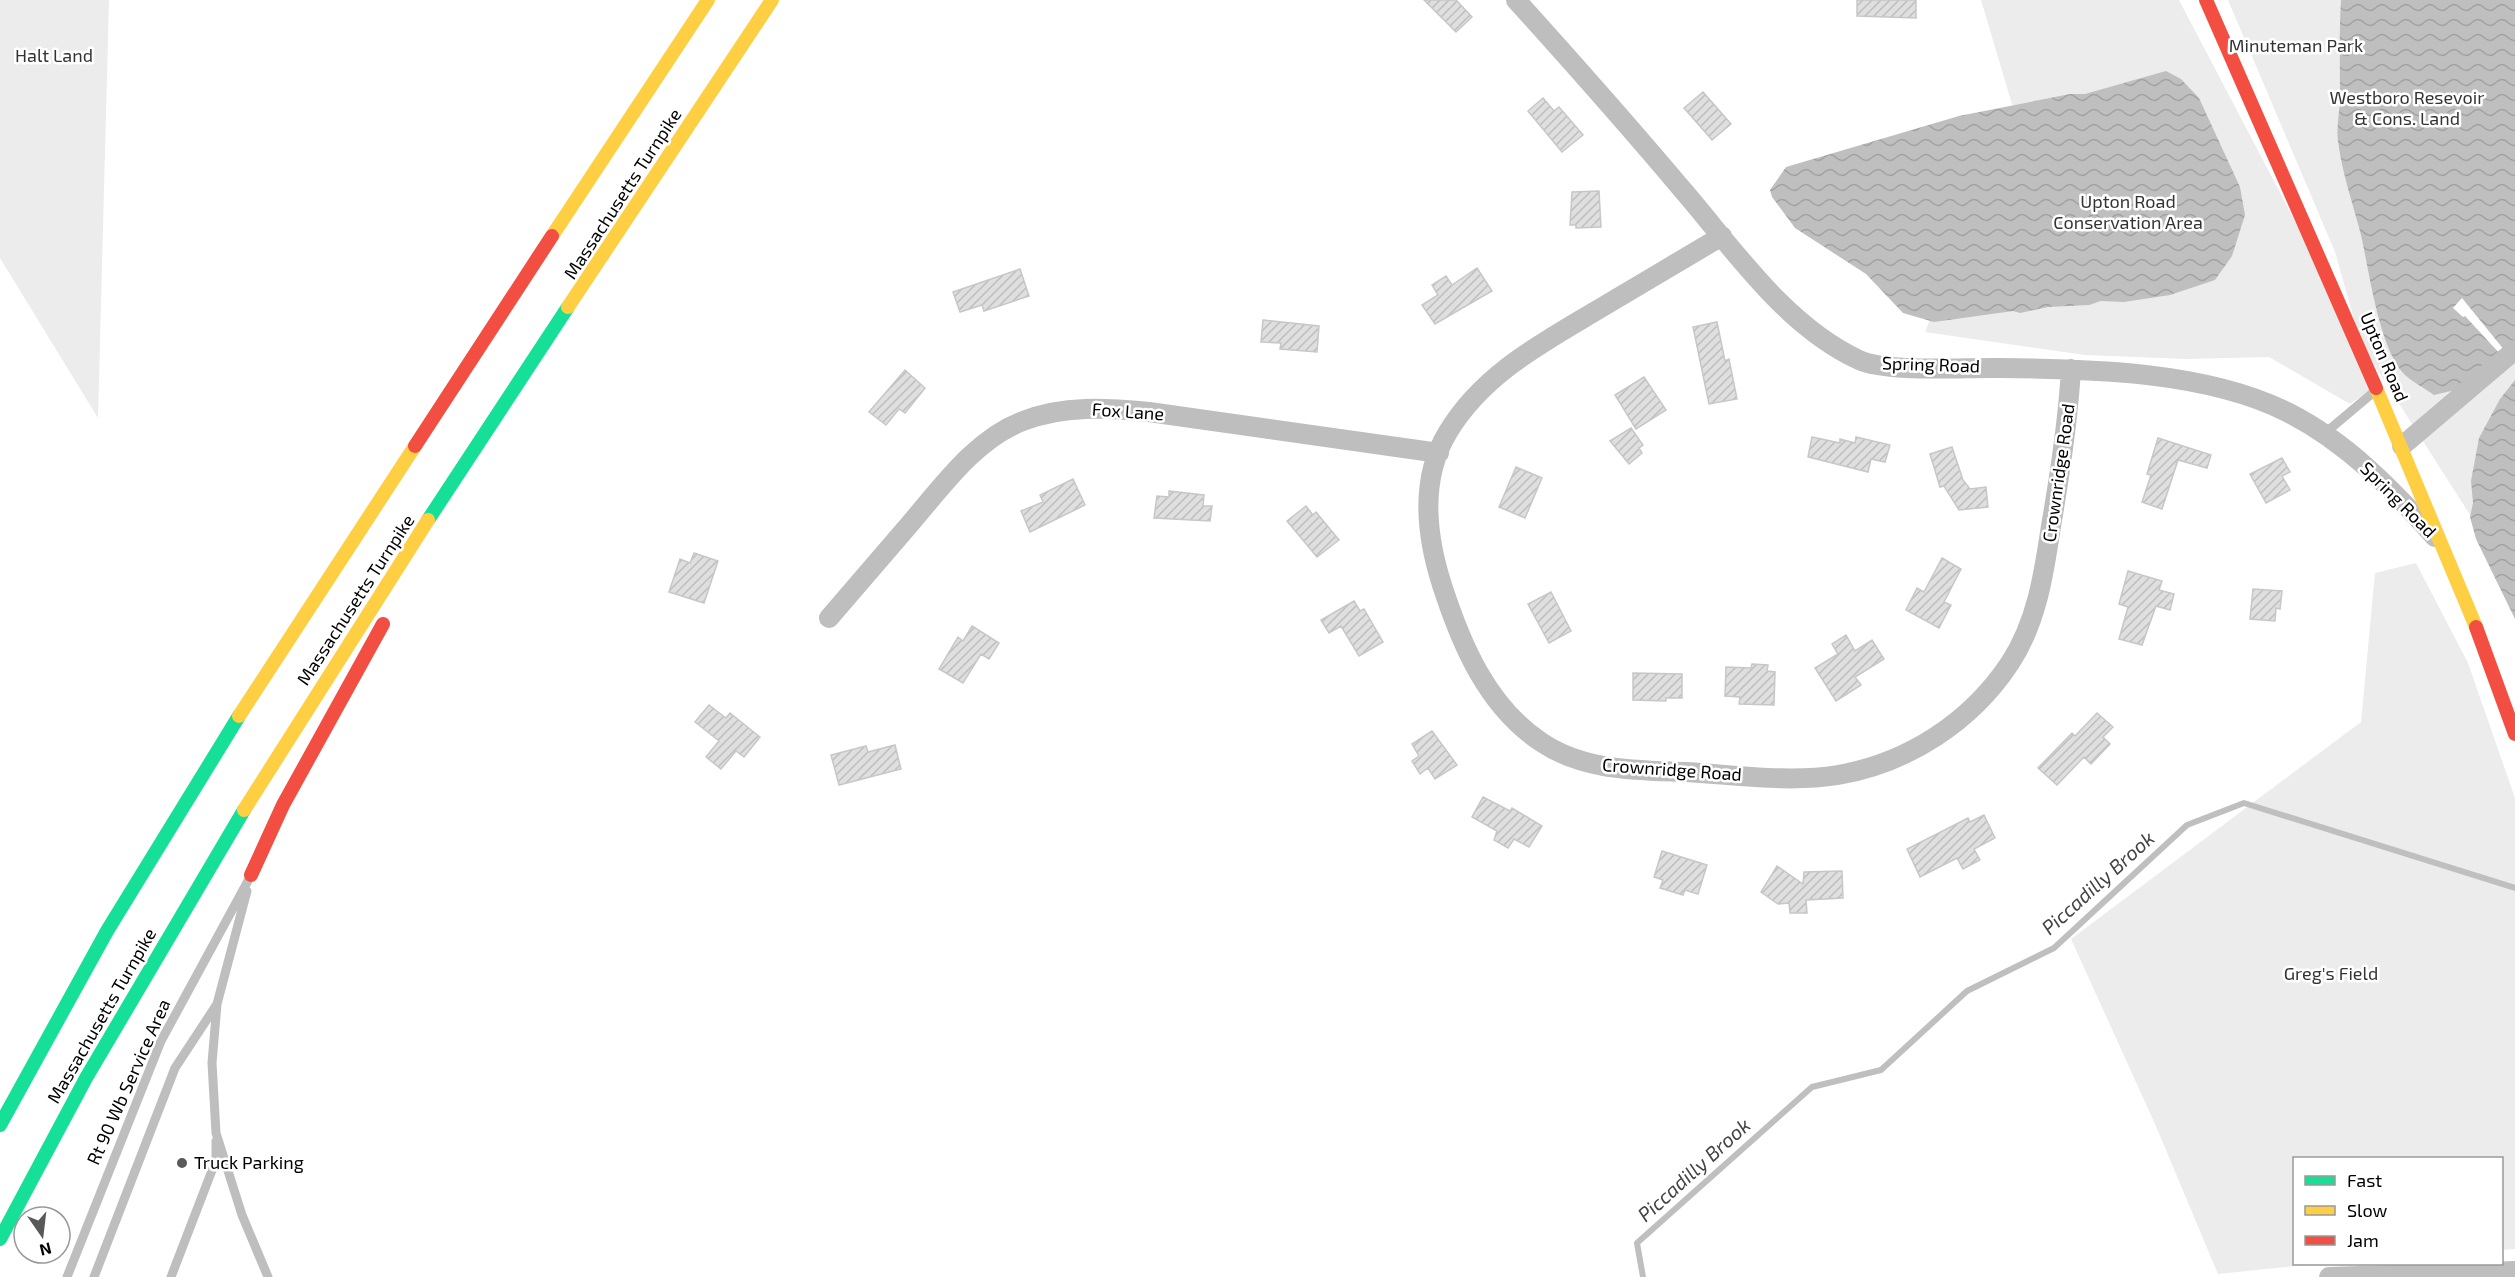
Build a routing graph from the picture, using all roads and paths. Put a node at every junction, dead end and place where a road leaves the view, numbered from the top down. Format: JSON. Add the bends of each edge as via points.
{"nodes":[{"id":1,"x":708,"y":0,"type":"edge"},
{"id":2,"x":772,"y":0,"type":"edge"},
{"id":3,"x":1516,"y":0,"type":"edge"},
{"id":4,"x":2206,"y":0,"type":"edge"},
{"id":5,"x":1722,"y":236,"type":"junction"},
{"id":6,"x":2515,"y":350,"type":"edge"},
{"id":7,"x":2072,"y":369,"type":"junction"},
{"id":8,"x":2378,"y":388,"type":"junction"},
{"id":9,"x":2324,"y":434,"type":"junction"},
{"id":10,"x":2403,"y":446,"type":"junction"},
{"id":11,"x":1439,"y":453,"type":"junction"},
{"id":12,"x":461,"y":473,"type":"junction"},
{"id":13,"x":2445,"y":549,"type":"junction"},
{"id":14,"x":402,"y":588,"type":"dead end"},
{"id":15,"x":392,"y":609,"type":"dead end"},
{"id":16,"x":829,"y":618,"type":"dead end"},
{"id":17,"x":2515,"y":734,"type":"edge"},
{"id":18,"x":251,"y":875,"type":"junction"},
{"id":19,"x":217,"y":1004,"type":"junction"},
{"id":20,"x":0,"y":1125,"type":"edge"},
{"id":21,"x":216,"y":1133,"type":"junction"},
{"id":22,"x":0,"y":1239,"type":"edge"},
{"id":23,"x":2515,"y":1271,"type":"edge"},
{"id":24,"x":67,"y":1277,"type":"edge"},
{"id":25,"x":94,"y":1277,"type":"edge"},
{"id":26,"x":171,"y":1277,"type":"edge"},
{"id":27,"x":268,"y":1277,"type":"edge"},
{"id":28,"x":2329,"y":1277,"type":"edge"}],
"edges":[{"from":1,"to":20,"type":"main road","name":"Massachusetts Turnpike","via":[[259,683],[113,921]]},
{"from":2,"to":12,"type":"main road","name":"Massachusetts Turnpike"},
{"from":3,"to":5,"type":"street","name":"Spring Road"},
{"from":4,"to":8,"type":"main road","name":"Upton Road"},
{"from":5,"to":7,"type":"street","name":"Spring Road","via":[[1792,313],[1824,341],[1862,361],[1905,367]]},
{"from":5,"to":11,"type":"street","name":"Crownridge Road","via":[[1502,370],[1471,399],[1446,434]]},
{"from":6,"to":10,"type":"street"},
{"from":7,"to":9,"type":"street","name":"Spring Road","via":[[2206,384],[2287,412]]},
{"from":7,"to":11,"type":"street","name":"Crownridge Road","via":[[2064,452],[2043,580],[2031,622],[2012,660],[1986,695],[1946,730],[1879,764],[1837,775],[1794,778],[1622,769],[1579,762],[1541,742],[1508,714],[1482,680],[1447,601],[1434,560],[1428,517],[1430,474]]},
{"from":8,"to":9,"type":"lane"},
{"from":8,"to":10,"type":"main road","name":"Upton Road"},
{"from":9,"to":13,"type":"street","name":"Spring Road","via":[[2390,489]]},
{"from":10,"to":13,"type":"main road","name":"Upton Road"},
{"from":11,"to":16,"type":"street","name":"Fox Lane","via":[[1149,412],[1063,410],[1021,422],[985,444],[953,474]]},
{"from":12,"to":14,"type":"main road"},
{"from":12,"to":22,"type":"main road","name":"Massachusetts Turnpike","via":[[338,659],[179,916]]},
{"from":13,"to":17,"type":"main road","name":"Upton Road"},
{"from":15,"to":18,"type":"main road","via":[[283,805]]},
{"from":18,"to":19,"type":"lane"},
{"from":18,"to":24,"type":"lane","name":"Rt 90 Wb Service Area","via":[[161,1041]]},
{"from":19,"to":21,"type":"lane","via":[[212,1063]]},
{"from":19,"to":25,"type":"lane","via":[[175,1068]]},
{"from":21,"to":26,"type":"lane","via":[[216,1160]]},
{"from":21,"to":27,"type":"lane","via":[[242,1215]]},
{"from":23,"to":28,"type":"street"}]}
